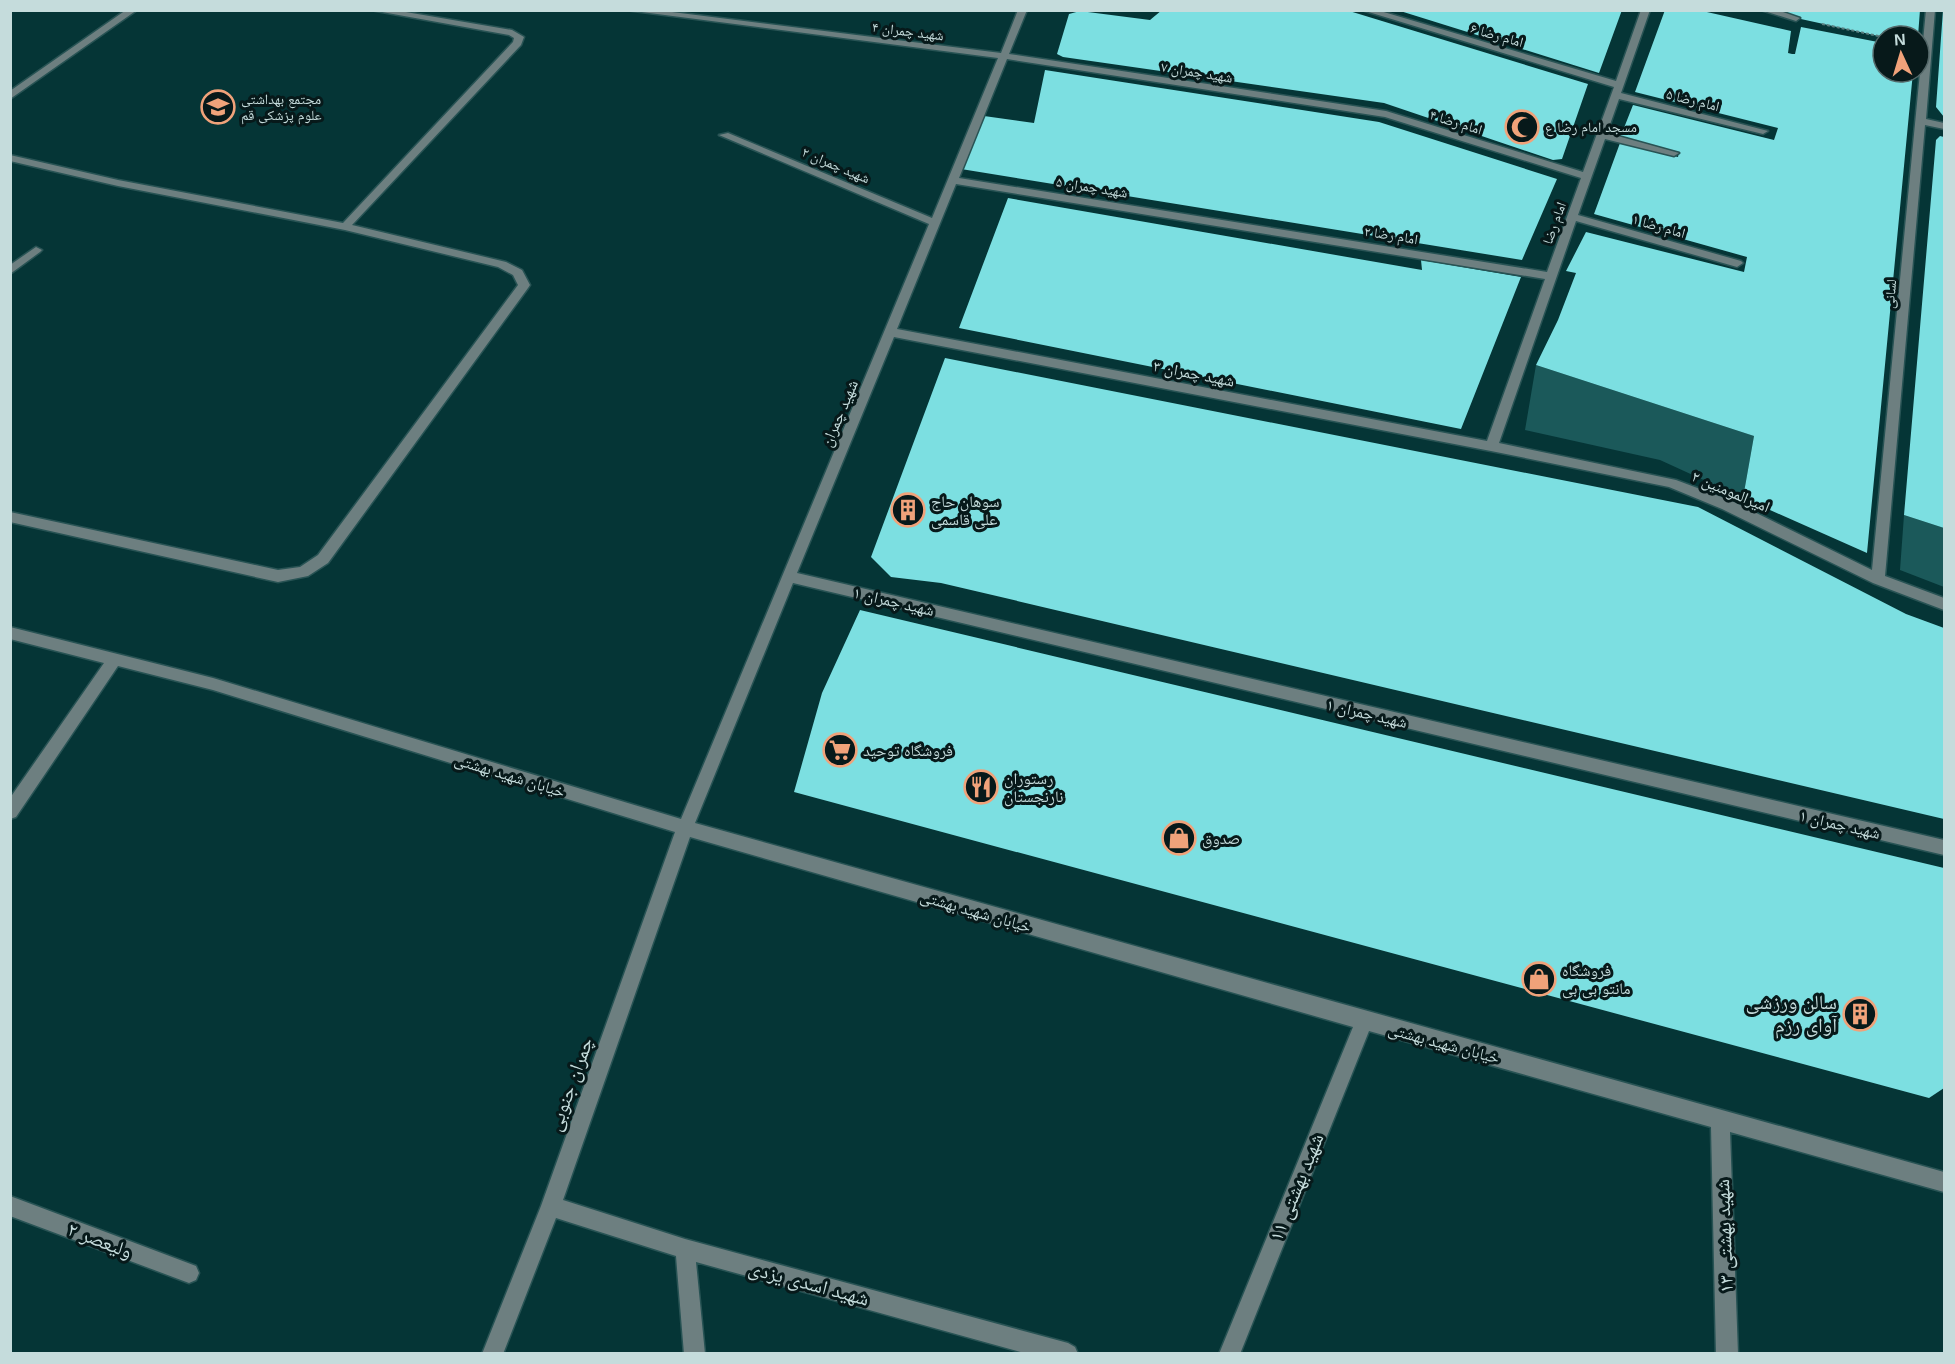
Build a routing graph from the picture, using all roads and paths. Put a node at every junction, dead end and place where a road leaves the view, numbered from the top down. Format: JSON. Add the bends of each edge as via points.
{"nodes":[{"id":1,"x":133,"y":10,"type":"edge"},
{"id":2,"x":375,"y":10,"type":"edge"},
{"id":3,"x":630,"y":10,"type":"edge"},
{"id":4,"x":1023,"y":10,"type":"edge"},
{"id":5,"x":1366,"y":10,"type":"edge"},
{"id":6,"x":1646,"y":10,"type":"edge"},
{"id":7,"x":1765,"y":10,"type":"edge"},
{"id":8,"x":1930,"y":10,"type":"edge"},
{"id":9,"x":1796,"y":18,"type":"joint"},
{"id":10,"x":1871,"y":34,"type":"edge"},
{"id":11,"x":1004,"y":56,"type":"junction"},
{"id":12,"x":1618,"y":90,"type":"junction"},
{"id":13,"x":10,"y":96,"type":"edge"},
{"id":14,"x":1386,"y":114,"type":"joint"},
{"id":15,"x":1921,"y":121,"type":"junction"},
{"id":16,"x":1944,"y":126,"type":"edge"},
{"id":17,"x":1763,"y":131,"type":"dead end"},
{"id":18,"x":724,"y":135,"type":"dead end"},
{"id":19,"x":1602,"y":135,"type":"junction"},
{"id":20,"x":1674,"y":153,"type":"dead end"},
{"id":21,"x":10,"y":158,"type":"edge"},
{"id":22,"x":1587,"y":177,"type":"junction"},
{"id":23,"x":953,"y":180,"type":"junction"},
{"id":24,"x":1573,"y":217,"type":"junction"},
{"id":25,"x":935,"y":223,"type":"junction"},
{"id":26,"x":1227,"y":224,"type":"joint"},
{"id":27,"x":345,"y":227,"type":"junction"},
{"id":28,"x":36,"y":250,"type":"dead end"},
{"id":29,"x":1737,"y":263,"type":"dead end"},
{"id":30,"x":10,"y":271,"type":"edge"},
{"id":31,"x":1551,"y":276,"type":"junction"},
{"id":32,"x":890,"y":332,"type":"junction"},
{"id":33,"x":1491,"y":446,"type":"junction"},
{"id":34,"x":10,"y":517,"type":"edge"},
{"id":35,"x":789,"y":577,"type":"junction"},
{"id":36,"x":1878,"y":579,"type":"junction"},
{"id":37,"x":1944,"y":604,"type":"edge"},
{"id":38,"x":10,"y":633,"type":"edge"},
{"id":39,"x":114,"y":660,"type":"junction"},
{"id":40,"x":10,"y":812,"type":"edge"},
{"id":41,"x":685,"y":828,"type":"junction"},
{"id":42,"x":1944,"y":848,"type":"edge"},
{"id":43,"x":1364,"y":1021,"type":"junction"},
{"id":44,"x":1720,"y":1119,"type":"junction"},
{"id":45,"x":1944,"y":1182,"type":"edge"},
{"id":46,"x":10,"y":1206,"type":"edge"},
{"id":47,"x":551,"y":1206,"type":"junction"},
{"id":48,"x":685,"y":1249,"type":"junction"},
{"id":49,"x":189,"y":1273,"type":"dead end"},
{"id":50,"x":492,"y":1353,"type":"edge"},
{"id":51,"x":695,"y":1353,"type":"edge"},
{"id":52,"x":1068,"y":1353,"type":"edge"},
{"id":53,"x":1229,"y":1353,"type":"edge"},
{"id":54,"x":1727,"y":1353,"type":"edge"}],
"edges":[{"from":1,"to":13,"type":"street"},
{"from":2,"to":27,"type":"street","via":[[519,37],[518,43]]},
{"from":3,"to":11,"type":"street","name":"شهید چمران ۴"},
{"from":4,"to":11,"type":"street","name":"شهید چمران"},
{"from":5,"to":12,"type":"street","name":"امام رضا ۶"},
{"from":6,"to":12,"type":"street","name":"امام رضا"},
{"from":7,"to":9,"type":"street"},
{"from":8,"to":15,"type":"street","name":"لسانی"},
{"from":9,"to":10,"type":"path"},
{"from":11,"to":14,"type":"street","name":"شهید چمران ۷"},
{"from":11,"to":23,"type":"street","name":"شهید چمران"},
{"from":12,"to":17,"type":"street","name":"امام رضا ۵"},
{"from":12,"to":19,"type":"street","name":"امام رضا"},
{"from":14,"to":22,"type":"street","name":"امام رضا ۴"},
{"from":15,"to":16,"type":"street"},
{"from":15,"to":36,"type":"street","name":"لسانی"},
{"from":18,"to":25,"type":"street","name":"شهید چمران ۲"},
{"from":19,"to":20,"type":"street"},
{"from":19,"to":22,"type":"street","name":"امام رضا"},
{"from":21,"to":27,"type":"street"},
{"from":22,"to":24,"type":"street","name":"امام رضا"},
{"from":23,"to":25,"type":"street","name":"شهید چمران"},
{"from":23,"to":26,"type":"street","name":"شهید چمران ۵"},
{"from":24,"to":29,"type":"street","name":"امام رضا ۱"},
{"from":24,"to":31,"type":"street","name":"امام رضا"},
{"from":25,"to":32,"type":"street","name":"شهید چمران"},
{"from":26,"to":31,"type":"street","name":"امام رضا ۲"},
{"from":27,"to":34,"type":"street","via":[[502,264],[518,273],[524,285],[323,559],[303,572],[278,576]]},
{"from":28,"to":30,"type":"street"},
{"from":31,"to":33,"type":"street","name":"امام رضا"},
{"from":32,"to":33,"type":"street","name":"شهید چمران ۳"},
{"from":32,"to":35,"type":"street","name":"شهید چمران"},
{"from":33,"to":36,"type":"street","name":"امیرالمومنین ۲","via":[[1671,483],[1727,505]]},
{"from":35,"to":41,"type":"street","name":"شهید چمران"},
{"from":35,"to":42,"type":"street","name":"شهید چمران ۱"},
{"from":36,"to":37,"type":"street","name":"امیرالمومنین ۲"},
{"from":38,"to":39,"type":"street","name":"خیابان شهید بهشتی"},
{"from":39,"to":40,"type":"street"},
{"from":39,"to":41,"type":"street","name":"خیابان شهید بهشتی","via":[[213,684]]},
{"from":41,"to":43,"type":"street","name":"خیابان شهید بهشتی"},
{"from":41,"to":47,"type":"street","name":"چمران جنوبی"},
{"from":43,"to":44,"type":"street","name":"خیابان شهید بهشتی"},
{"from":43,"to":53,"type":"street","name":"شهید بهشتی ۱۱"},
{"from":44,"to":45,"type":"street","name":"خیابان شهید بهشتی"},
{"from":44,"to":54,"type":"street","name":"شهید بهشتی ۱۳"},
{"from":46,"to":49,"type":"street","name":"ولیعصر ۲"},
{"from":47,"to":48,"type":"street","name":"شهید اسدی یزدی"},
{"from":47,"to":50,"type":"street","name":"چمران جنوبی"},
{"from":48,"to":51,"type":"street"},
{"from":48,"to":52,"type":"street","name":"شهید اسدی یزدی"}]}
